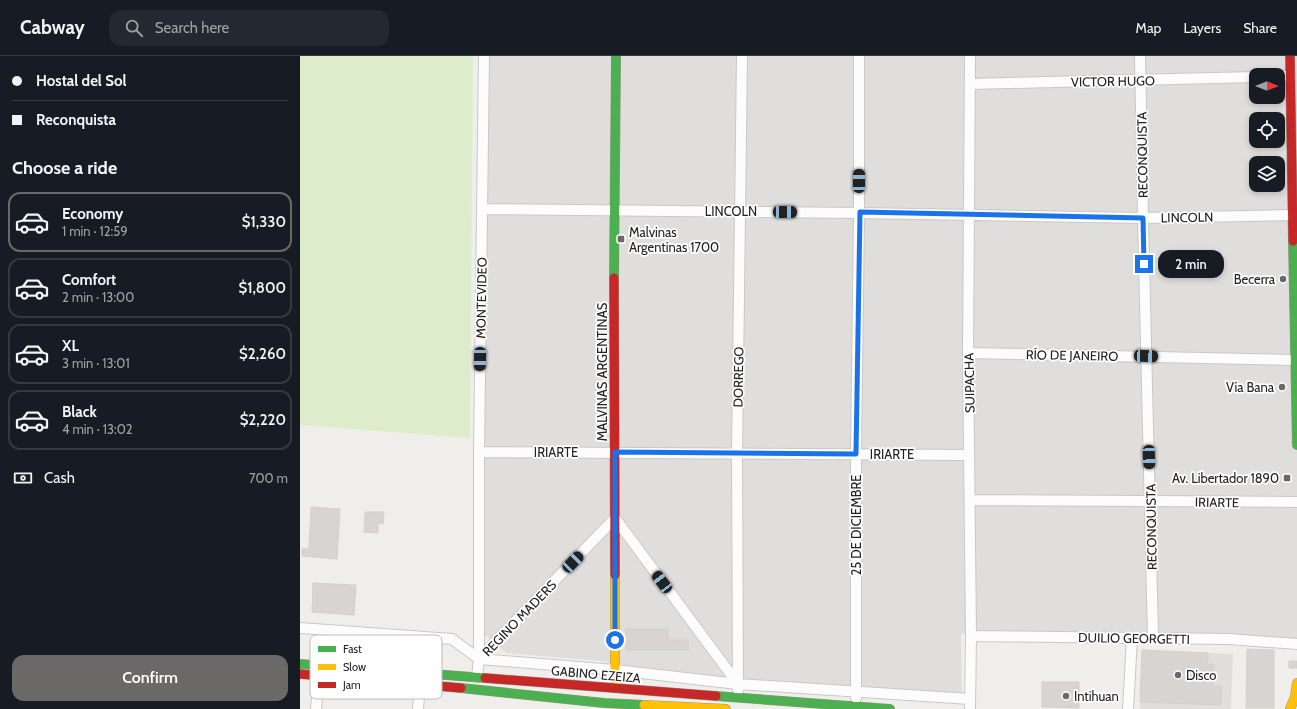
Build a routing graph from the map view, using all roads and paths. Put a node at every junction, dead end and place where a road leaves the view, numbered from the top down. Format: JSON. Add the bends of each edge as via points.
{"nodes":[{"id":1,"x":484,"y":56,"type":"edge"},
{"id":2,"x":616,"y":56,"type":"edge"},
{"id":3,"x":742,"y":56,"type":"edge"},
{"id":4,"x":859,"y":56,"type":"edge"},
{"id":5,"x":970,"y":56,"type":"edge"},
{"id":6,"x":1140,"y":56,"type":"edge"},
{"id":7,"x":1290,"y":56,"type":"edge"},
{"id":8,"x":1285,"y":76,"type":"edge"},
{"id":9,"x":1290,"y":76,"type":"junction"},
{"id":10,"x":1249,"y":77,"type":"edge"},
{"id":11,"x":1141,"y":80,"type":"junction"},
{"id":12,"x":970,"y":84,"type":"junction"},
{"id":13,"x":482,"y":209,"type":"junction"},
{"id":14,"x":614,"y":210,"type":"junction"},
{"id":15,"x":740,"y":211,"type":"junction"},
{"id":16,"x":860,"y":212,"type":"junction"},
{"id":17,"x":969,"y":215,"type":"junction"},
{"id":18,"x":1295,"y":217,"type":"edge"},
{"id":19,"x":1143,"y":218,"type":"junction"},
{"id":20,"x":968,"y":353,"type":"junction"},
{"id":21,"x":1146,"y":356,"type":"junction"},
{"id":22,"x":1295,"y":360,"type":"junction"},
{"id":23,"x":1297,"y":446,"type":"edge"},
{"id":24,"x":479,"y":452,"type":"junction"},
{"id":25,"x":615,"y":452,"type":"junction"},
{"id":26,"x":737,"y":453,"type":"junction"},
{"id":27,"x":856,"y":454,"type":"junction"},
{"id":28,"x":969,"y":455,"type":"junction"},
{"id":29,"x":970,"y":500,"type":"junction"},
{"id":30,"x":1150,"y":501,"type":"junction"},
{"id":31,"x":1297,"y":502,"type":"edge"},
{"id":32,"x":615,"y":518,"type":"junction"},
{"id":33,"x":300,"y":628,"type":"edge"},
{"id":34,"x":397,"y":635,"type":"edge"},
{"id":35,"x":971,"y":636,"type":"junction"},
{"id":36,"x":442,"y":638,"type":"edge"},
{"id":37,"x":1132,"y":638,"type":"junction"},
{"id":38,"x":1154,"y":638,"type":"junction"},
{"id":39,"x":1297,"y":644,"type":"edge"},
{"id":40,"x":479,"y":659,"type":"junction"},
{"id":41,"x":300,"y":664,"type":"edge"},
{"id":42,"x":310,"y":665,"type":"edge"},
{"id":43,"x":615,"y":670,"type":"junction"},
{"id":44,"x":300,"y":674,"type":"edge"},
{"id":45,"x":442,"y":674,"type":"edge"},
{"id":46,"x":310,"y":675,"type":"edge"},
{"id":47,"x":477,"y":677,"type":"junction"},
{"id":48,"x":1297,"y":683,"type":"edge"},
{"id":49,"x":738,"y":684,"type":"junction"},
{"id":50,"x":442,"y":687,"type":"edge"},
{"id":51,"x":618,"y":688,"type":"junction"},
{"id":52,"x":856,"y":692,"type":"junction"},
{"id":53,"x":738,"y":698,"type":"junction"},
{"id":54,"x":317,"y":699,"type":"edge"},
{"id":55,"x":419,"y":699,"type":"edge"},
{"id":56,"x":970,"y":704,"type":"edge"},
{"id":57,"x":617,"y":707,"type":"edge"},
{"id":58,"x":855,"y":707,"type":"junction"},
{"id":59,"x":316,"y":709,"type":"edge"},
{"id":60,"x":418,"y":709,"type":"edge"},
{"id":61,"x":726,"y":709,"type":"edge"},
{"id":62,"x":890,"y":709,"type":"edge"},
{"id":63,"x":1128,"y":709,"type":"edge"},
{"id":64,"x":1290,"y":709,"type":"edge"}],
"edges":[{"from":1,"to":13,"type":"street","name":"MONTEVIDEO"},
{"from":2,"to":14,"type":"main road","name":"MALVINAS ARGENTINAS"},
{"from":3,"to":15,"type":"street","name":"DORREGO"},
{"from":4,"to":16,"type":"street","name":"25 DE DICIEMBRE"},
{"from":5,"to":12,"type":"street","name":"SUIPACHA"},
{"from":6,"to":11,"type":"street","name":"RECONQUISTA"},
{"from":7,"to":9,"type":"main road"},
{"from":8,"to":9,"type":"street"},
{"from":9,"to":18,"type":"main road"},
{"from":10,"to":11,"type":"street","name":"VICTOR HUGO"},
{"from":11,"to":12,"type":"street","name":"VICTOR HUGO"},
{"from":11,"to":19,"type":"street","name":"RECONQUISTA"},
{"from":12,"to":17,"type":"street","name":"SUIPACHA"},
{"from":13,"to":14,"type":"street","name":"LINCOLN"},
{"from":13,"to":24,"type":"street","name":"MONTEVIDEO"},
{"from":14,"to":15,"type":"street","name":"LINCOLN"},
{"from":14,"to":25,"type":"main road","name":"MALVINAS ARGENTINAS"},
{"from":15,"to":16,"type":"street","name":"LINCOLN"},
{"from":15,"to":26,"type":"street","name":"DORREGO"},
{"from":16,"to":17,"type":"street","name":"LINCOLN"},
{"from":16,"to":27,"type":"street","name":"25 DE DICIEMBRE"},
{"from":17,"to":19,"type":"street","name":"LINCOLN"},
{"from":17,"to":20,"type":"street","name":"SUIPACHA"},
{"from":18,"to":19,"type":"street","name":"LINCOLN"},
{"from":18,"to":22,"type":"main road"},
{"from":19,"to":21,"type":"street","name":"RECONQUISTA"},
{"from":20,"to":21,"type":"street","name":"RÍO DE JANEIRO"},
{"from":20,"to":28,"type":"street","name":"SUIPACHA"},
{"from":21,"to":22,"type":"street","name":"RÍO DE JANEIRO"},
{"from":21,"to":30,"type":"street","name":"RECONQUISTA"},
{"from":22,"to":23,"type":"main road"},
{"from":24,"to":25,"type":"street","name":"IRIARTE"},
{"from":24,"to":40,"type":"street","name":"MONTEVIDEO"},
{"from":25,"to":26,"type":"street","name":"IRIARTE"},
{"from":25,"to":32,"type":"main road","name":"MALVINAS ARGENTINAS"},
{"from":26,"to":27,"type":"street","name":"IRIARTE"},
{"from":26,"to":49,"type":"street","name":"DORREGO"},
{"from":27,"to":28,"type":"street","name":"IRIARTE"},
{"from":27,"to":52,"type":"street","name":"25 DE DICIEMBRE"},
{"from":28,"to":29,"type":"street","name":"SUIPACHA"},
{"from":29,"to":30,"type":"street","name":"IRIARTE"},
{"from":29,"to":35,"type":"street","name":"SUIPACHA"},
{"from":30,"to":31,"type":"street","name":"IRIARTE"},
{"from":30,"to":38,"type":"street","name":"RECONQUISTA"},
{"from":32,"to":40,"type":"street","name":"REGINO MADERS"},
{"from":32,"to":43,"type":"main road","name":"MALVINAS ARGENTINAS"},
{"from":32,"to":49,"type":"street"},
{"from":33,"to":34,"type":"street"},
{"from":35,"to":37,"type":"street","name":"DUILIO GEORGETTI"},
{"from":35,"to":56,"type":"street","name":"SUIPACHA"},
{"from":36,"to":40,"type":"street","via":[[452,639]]},
{"from":37,"to":38,"type":"street","name":"DUILIO GEORGETTI"},
{"from":37,"to":63,"type":"street"},
{"from":38,"to":39,"type":"street","name":"DUILIO GEORGETTI"},
{"from":40,"to":43,"type":"street"},
{"from":40,"to":47,"type":"street","name":"MONTEVIDEO"},
{"from":41,"to":42,"type":"main road","name":"GABINO EZEIZA"},
{"from":43,"to":49,"type":"street"},
{"from":43,"to":51,"type":"main road","name":"MALVINAS ARGENTINAS"},
{"from":44,"to":46,"type":"main road"},
{"from":45,"to":47,"type":"main road","name":"GABINO EZEIZA"},
{"from":47,"to":51,"type":"main road","name":"GABINO EZEIZA"},
{"from":48,"to":64,"type":"main road"},
{"from":49,"to":52,"type":"street"},
{"from":49,"to":53,"type":"street","name":"DORREGO"},
{"from":50,"to":57,"type":"main road"},
{"from":51,"to":53,"type":"main road","name":"GABINO EZEIZA"},
{"from":51,"to":57,"type":"street"},
{"from":52,"to":56,"type":"street"},
{"from":52,"to":58,"type":"street","name":"25 DE DICIEMBRE"},
{"from":53,"to":58,"type":"main road","name":"GABINO EZEIZA"},
{"from":54,"to":59,"type":"street"},
{"from":55,"to":60,"type":"street"},
{"from":57,"to":61,"type":"main road"},
{"from":58,"to":62,"type":"main road","name":"GABINO EZEIZA"}]}
